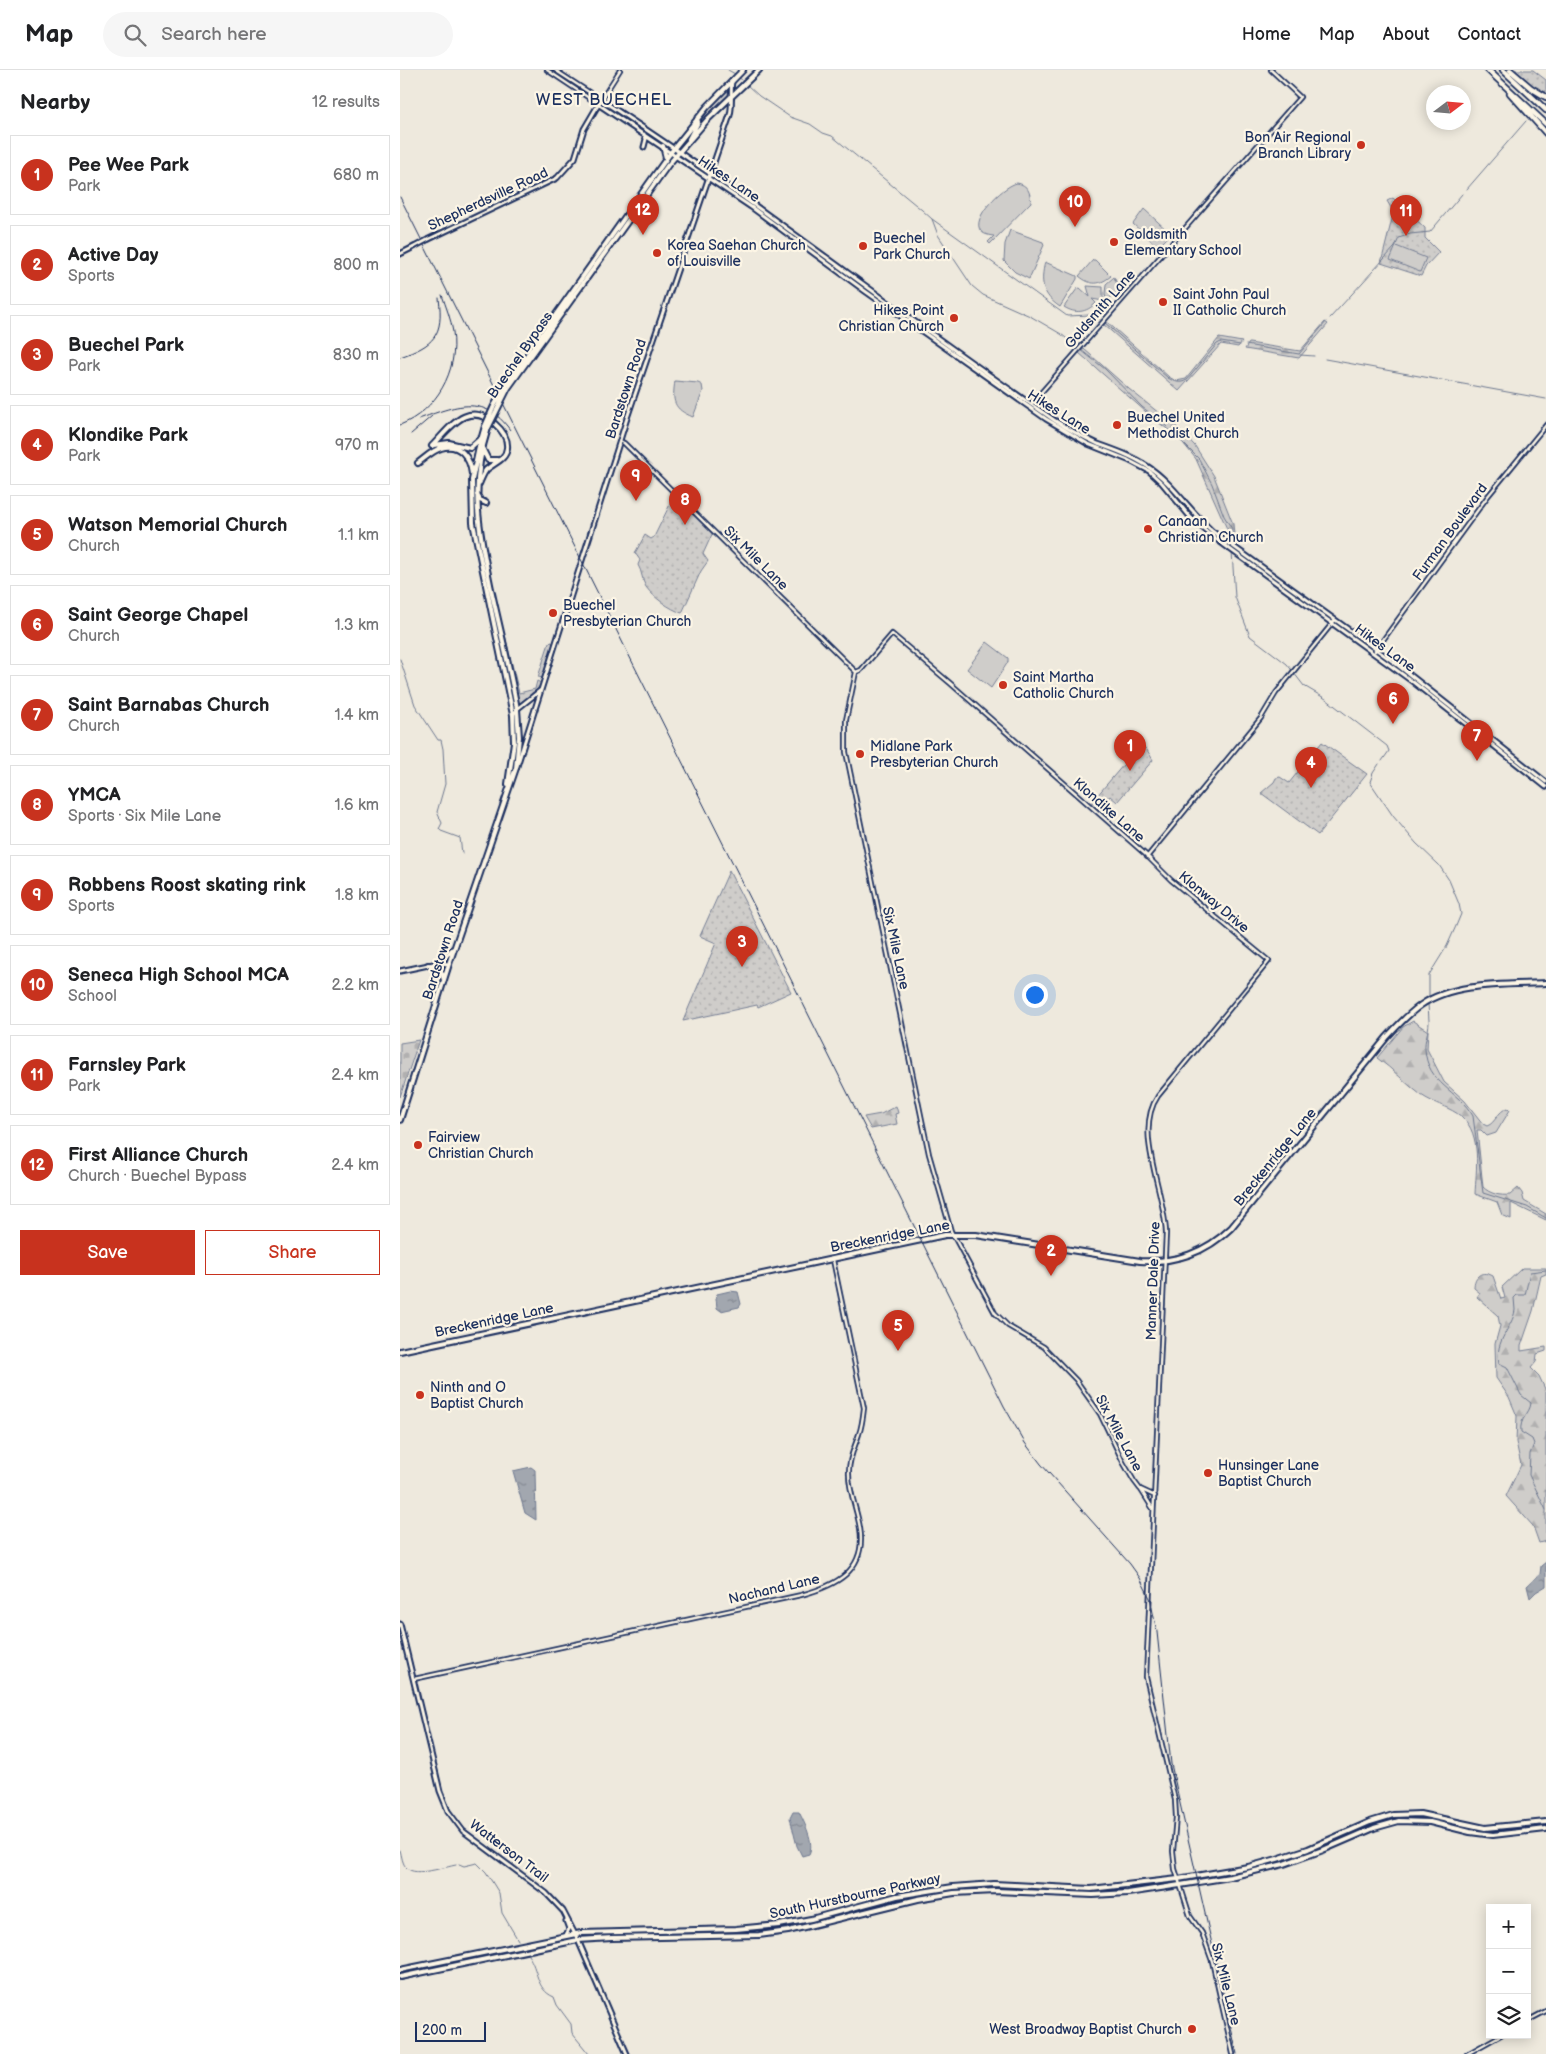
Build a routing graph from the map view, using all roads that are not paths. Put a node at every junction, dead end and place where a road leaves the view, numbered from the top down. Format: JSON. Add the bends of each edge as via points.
{"nodes":[{"id":1,"x":547,"y":70,"type":"edge"},
{"id":2,"x":555,"y":70,"type":"edge"},
{"id":3,"x":620,"y":70,"type":"edge"},
{"id":4,"x":743,"y":70,"type":"edge"},
{"id":5,"x":1271,"y":70,"type":"edge"},
{"id":6,"x":1488,"y":70,"type":"edge"},
{"id":7,"x":1503,"y":70,"type":"edge"},
{"id":8,"x":1510,"y":70,"type":"edge"},
{"id":9,"x":758,"y":71,"type":"edge"},
{"id":10,"x":1496,"y":77,"type":"junction"},
{"id":11,"x":733,"y":80,"type":"junction"},
{"id":12,"x":732,"y":96,"type":"junction"},
{"id":13,"x":1546,"y":97,"type":"edge"},
{"id":14,"x":600,"y":102,"type":"junction"},
{"id":15,"x":1546,"y":110,"type":"edge"},
{"id":16,"x":696,"y":119,"type":"junction"},
{"id":17,"x":708,"y":119,"type":"junction"},
{"id":18,"x":1546,"y":124,"type":"edge"},
{"id":19,"x":1546,"y":133,"type":"edge"},
{"id":20,"x":644,"y":134,"type":"junction"},
{"id":21,"x":688,"y":142,"type":"junction"},
{"id":22,"x":663,"y":146,"type":"junction"},
{"id":23,"x":644,"y":147,"type":"dead end"},
{"id":24,"x":674,"y":148,"type":"junction"},
{"id":25,"x":671,"y":152,"type":"junction"},
{"id":26,"x":680,"y":152,"type":"junction"},
{"id":27,"x":676,"y":156,"type":"junction"},
{"id":28,"x":666,"y":159,"type":"junction"},
{"id":29,"x":709,"y":174,"type":"junction"},
{"id":30,"x":708,"y":178,"type":"junction"},
{"id":31,"x":400,"y":254,"type":"edge"},
{"id":32,"x":507,"y":386,"type":"junction"},
{"id":33,"x":1030,"y":405,"type":"junction"},
{"id":34,"x":1546,"y":425,"type":"edge"},
{"id":35,"x":482,"y":440,"type":"junction"},
{"id":36,"x":620,"y":441,"type":"junction"},
{"id":37,"x":499,"y":460,"type":"junction"},
{"id":38,"x":418,"y":463,"type":"dead end"},
{"id":39,"x":472,"y":480,"type":"junction"},
{"id":40,"x":476,"y":490,"type":"junction"},
{"id":41,"x":486,"y":503,"type":"dead end"},
{"id":42,"x":1233,"y":549,"type":"junction"},
{"id":43,"x":1336,"y":620,"type":"junction"},
{"id":44,"x":1333,"y":624,"type":"junction"},
{"id":45,"x":499,"y":634,"type":"dead end"},
{"id":46,"x":1375,"y":652,"type":"junction"},
{"id":47,"x":508,"y":663,"type":"junction"},
{"id":48,"x":856,"y":672,"type":"junction"},
{"id":49,"x":541,"y":689,"type":"junction"},
{"id":50,"x":517,"y":709,"type":"junction"},
{"id":51,"x":1453,"y":710,"type":"junction"},
{"id":52,"x":513,"y":715,"type":"junction"},
{"id":53,"x":516,"y":731,"type":"junction"},
{"id":54,"x":528,"y":734,"type":"junction"},
{"id":55,"x":516,"y":768,"type":"junction"},
{"id":56,"x":511,"y":774,"type":"junction"},
{"id":57,"x":1546,"y":782,"type":"edge"},
{"id":58,"x":1546,"y":787,"type":"edge"},
{"id":59,"x":1147,"y":856,"type":"junction"},
{"id":60,"x":456,"y":945,"type":"junction"},
{"id":61,"x":1269,"y":961,"type":"joint"},
{"id":62,"x":438,"y":963,"type":"junction"},
{"id":63,"x":449,"y":964,"type":"junction"},
{"id":64,"x":428,"y":965,"type":"junction"},
{"id":65,"x":400,"y":971,"type":"edge"},
{"id":66,"x":444,"y":981,"type":"junction"},
{"id":67,"x":1546,"y":983,"type":"edge"},
{"id":68,"x":400,"y":1120,"type":"edge"},
{"id":69,"x":953,"y":1235,"type":"junction"},
{"id":70,"x":832,"y":1258,"type":"junction"},
{"id":71,"x":1164,"y":1262,"type":"junction"},
{"id":72,"x":400,"y":1351,"type":"edge"},
{"id":73,"x":1140,"y":1489,"type":"junction"},
{"id":74,"x":1155,"y":1496,"type":"junction"},
{"id":75,"x":1154,"y":1510,"type":"junction"},
{"id":76,"x":400,"y":1624,"type":"edge"},
{"id":77,"x":414,"y":1679,"type":"junction"},
{"id":78,"x":1546,"y":1822,"type":"edge"},
{"id":79,"x":1546,"y":1829,"type":"edge"},
{"id":80,"x":1178,"y":1879,"type":"junction"},
{"id":81,"x":1180,"y":1885,"type":"junction"},
{"id":82,"x":566,"y":1918,"type":"junction"},
{"id":83,"x":575,"y":1934,"type":"junction"},
{"id":84,"x":566,"y":1935,"type":"junction"},
{"id":85,"x":578,"y":1940,"type":"junction"},
{"id":86,"x":587,"y":1940,"type":"junction"},
{"id":87,"x":584,"y":1955,"type":"junction"},
{"id":88,"x":400,"y":1970,"type":"edge"},
{"id":89,"x":400,"y":1977,"type":"edge"},
{"id":90,"x":1546,"y":2011,"type":"edge"},
{"id":91,"x":1531,"y":2019,"type":"edge"},
{"id":92,"x":1495,"y":2039,"type":"edge"},
{"id":93,"x":627,"y":2054,"type":"edge"},
{"id":94,"x":1233,"y":2054,"type":"edge"},
{"id":95,"x":1467,"y":2054,"type":"edge"}],
"edges":[{"from":1,"to":14,"type":"street","name":"Hikes Lane"},
{"from":2,"to":14,"type":"street","name":"Hikes Lane"},
{"from":3,"to":14,"type":"street"},
{"from":4,"to":11,"type":"main road"},
{"from":5,"to":33,"type":"street","name":"Goldsmith Lane","via":[[1300,97]]},
{"from":6,"to":10,"type":"highway"},
{"from":7,"to":15,"type":"highway"},
{"from":8,"to":13,"type":"highway"},
{"from":9,"to":12,"type":"main road"},
{"from":10,"to":18,"type":"highway"},
{"from":10,"to":19,"type":"highway"},
{"from":11,"to":12,"type":"main road","name":"Bardstown Road"},
{"from":11,"to":16,"type":"main road","name":"Buechel Bypass"},
{"from":12,"to":17,"type":"main road","name":"Buechel Bypass"},
{"from":12,"to":29,"type":"main road","name":"Bardstown Road","via":[[732,106]]},
{"from":14,"to":20,"type":"main road","name":"Hikes Lane"},
{"from":14,"to":24,"type":"main road","name":"Hikes Lane"},
{"from":14,"to":31,"type":"main road","name":"Shepherdsville Road","bridge":true,"via":[[584,129],[574,158],[557,178]]},
{"from":16,"to":17,"type":"main road"},
{"from":16,"to":21,"type":"main road","via":[[698,122]]},
{"from":16,"to":24,"type":"main road","name":"Buechel Bypass"},
{"from":17,"to":21,"type":"main road","name":"Buechel Bypass"},
{"from":20,"to":22,"type":"main road","name":"Hikes Lane"},
{"from":20,"to":23,"type":"main road"},
{"from":21,"to":26,"type":"main road","name":"Buechel Bypass"},
{"from":22,"to":25,"type":"main road","name":"Hikes Lane"},
{"from":22,"to":28,"type":"main road"},
{"from":24,"to":25,"type":"main road","name":"Buechel Bypass"},
{"from":24,"to":26,"type":"main road","name":"Hikes Lane"},
{"from":25,"to":27,"type":"main road","name":"Hikes Lane"},
{"from":25,"to":28,"type":"main road","name":"Buechel Bypass"},
{"from":26,"to":27,"type":"main road","name":"Buechel Bypass"},
{"from":26,"to":29,"type":"main road","name":"Hikes Lane"},
{"from":27,"to":30,"type":"main road","name":"Hikes Lane"},
{"from":27,"to":32,"type":"main road","name":"Buechel Bypass"},
{"from":28,"to":32,"type":"main road","name":"Buechel Bypass"},
{"from":29,"to":30,"type":"main road","name":"Bardstown Road"},
{"from":29,"to":33,"type":"main road","name":"Hikes Lane"},
{"from":30,"to":33,"type":"main road","name":"Hikes Lane"},
{"from":30,"to":36,"type":"main road","name":"Bardstown Road"},
{"from":32,"to":35,"type":"main road","name":"Buechel Bypass","bridge":true},
{"from":33,"to":42,"type":"main road","name":"Hikes Lane","via":[[1071,430],[1154,470],[1191,511]]},
{"from":33,"to":42,"type":"main road","name":"Hikes Lane","via":[[1069,434],[1149,471],[1191,518]]},
{"from":34,"to":46,"type":"street","name":"Furman Boulevard","via":[[1488,496]]},
{"from":35,"to":37,"type":"main road","via":[[486,458]]},
{"from":35,"to":37,"type":"main road","via":[[470,448],[449,443],[432,446],[460,418],[480,415],[495,424],[506,438],[506,450]]},
{"from":35,"to":39,"type":"main road","name":"Buechel Bypass"},
{"from":35,"to":40,"type":"main road","name":"Buechel Bypass"},
{"from":36,"to":48,"type":"street","name":"Six Mile Lane"},
{"from":36,"to":49,"type":"main road","name":"Bardstown Road"},
{"from":37,"to":40,"type":"main road","via":[[485,471]]},
{"from":38,"to":39,"type":"main road","via":[[441,448],[456,448],[469,460]]},
{"from":39,"to":52,"type":"main road","name":"Buechel Bypass","via":[[475,535]]},
{"from":40,"to":41,"type":"main road","via":[[480,500]]},
{"from":40,"to":47,"type":"main road","name":"Buechel Bypass","via":[[480,535]]},
{"from":42,"to":43,"type":"main road","name":"Hikes Lane"},
{"from":42,"to":44,"type":"main road","name":"Hikes Lane"},
{"from":43,"to":44,"type":"street","name":"Klondike Lane"},
{"from":43,"to":46,"type":"main road","name":"Hikes Lane"},
{"from":44,"to":46,"type":"main road","name":"Hikes Lane"},
{"from":44,"to":59,"type":"street","name":"Klondike Lane","via":[[1276,693],[1261,718]]},
{"from":45,"to":47,"type":"main road"},
{"from":46,"to":51,"type":"main road","name":"Hikes Lane"},
{"from":47,"to":50,"type":"main road","name":"Buechel Bypass"},
{"from":48,"to":59,"type":"street","name":"Klondike Lane","via":[[892,634]]},
{"from":48,"to":69,"type":"street","name":"Six Mile Lane","via":[[846,720],[846,752],[929,1154]]},
{"from":49,"to":50,"type":"main road"},
{"from":49,"to":54,"type":"main road","name":"Bardstown Road"},
{"from":50,"to":52,"type":"main road"},
{"from":50,"to":53,"type":"main road","name":"Buechel Bypass"},
{"from":51,"to":57,"type":"main road","name":"Hikes Lane"},
{"from":51,"to":58,"type":"main road","name":"Hikes Lane"},
{"from":52,"to":53,"type":"main road","name":"Buechel Bypass"},
{"from":53,"to":54,"type":"main road"},
{"from":53,"to":55,"type":"main road","name":"Buechel Bypass"},
{"from":53,"to":56,"type":"main road","name":"Bardstown Road"},
{"from":54,"to":55,"type":"main road","name":"Bardstown Road"},
{"from":55,"to":56,"type":"main road","name":"Bardstown Road"},
{"from":56,"to":60,"type":"main road","name":"Bardstown Road"},
{"from":59,"to":61,"type":"street","name":"Klonway Drive","via":[[1171,880]]},
{"from":60,"to":62,"type":"main road"},
{"from":60,"to":63,"type":"main road","name":"Bardstown Road"},
{"from":61,"to":71,"type":"street","name":"Manner Dale Drive","via":[[1164,1089],[1150,1112],[1147,1133],[1165,1218]]},
{"from":62,"to":63,"type":"main road"},
{"from":62,"to":64,"type":"main road"},
{"from":63,"to":66,"type":"main road","name":"Bardstown Road"},
{"from":64,"to":65,"type":"main road"},
{"from":64,"to":66,"type":"main road","via":[[440,968]]},
{"from":66,"to":68,"type":"main road","name":"Bardstown Road"},
{"from":67,"to":71,"type":"main road","name":"Breckenridge Lane","via":[[1458,990],[1422,1004],[1399,1024],[1226,1233],[1203,1250]]},
{"from":69,"to":70,"type":"main road","name":"Breckenridge Lane"},
{"from":69,"to":71,"type":"main road","name":"Breckenridge Lane","via":[[976,1235]]},
{"from":69,"to":73,"type":"street","name":"Six Mile Lane","via":[[998,1317],[1044,1346],[1084,1391]]},
{"from":70,"to":72,"type":"main road","name":"Breckenridge Lane"},
{"from":70,"to":77,"type":"street","name":"Nachand Lane","via":[[864,1408],[848,1472],[860,1529],[860,1545],[854,1563],[844,1577],[832,1586],[810,1592]]},
{"from":71,"to":74,"type":"street","name":"Manner Dale Drive"},
{"from":73,"to":74,"type":"street","name":"Six Mile Lane"},
{"from":73,"to":75,"type":"street","name":"Six Mile Lane"},
{"from":74,"to":75,"type":"street","name":"Six Mile Lane"},
{"from":75,"to":80,"type":"street","name":"Six Mile Lane","via":[[1146,1677],[1174,1800],[1173,1851]]},
{"from":76,"to":77,"type":"main road","name":"Watterson Trail"},
{"from":77,"to":82,"type":"main road","name":"Watterson Trail","via":[[440,1791],[452,1817],[471,1838],[552,1899]]},
{"from":78,"to":80,"type":"main road","name":"South Hurstbourne Parkway","via":[[1486,1828],[1420,1814],[1393,1815],[1277,1859]]},
{"from":79,"to":81,"type":"main road","name":"South Hurstbourne Parkway","via":[[1493,1835],[1430,1822],[1399,1821],[1284,1864]]},
{"from":80,"to":81,"type":"street","name":"Six Mile Lane"},
{"from":80,"to":83,"type":"main road","name":"South Hurstbourne Parkway","via":[[1091,1889],[1004,1884],[962,1886],[897,1896],[779,1925]]},
{"from":81,"to":86,"type":"main road","name":"South Hurstbourne Parkway","via":[[1094,1895],[1008,1891],[954,1893],[759,1935]]},
{"from":81,"to":94,"type":"street","name":"Six Mile Lane","via":[[1190,1916],[1202,1933],[1212,1961]]},
{"from":82,"to":83,"type":"main road","name":"Watterson Trail"},
{"from":82,"to":84,"type":"main road","via":[[569,1929]]},
{"from":83,"to":84,"type":"main road","name":"South Hurstbourne Parkway"},
{"from":83,"to":85,"type":"main road","name":"Watterson Trail"},
{"from":84,"to":88,"type":"main road","name":"South Hurstbourne Parkway"},
{"from":85,"to":86,"type":"main road","name":"South Hurstbourne Parkway"},
{"from":85,"to":87,"type":"main road","name":"Watterson Trail"},
{"from":85,"to":89,"type":"main road","name":"South Hurstbourne Parkway"},
{"from":86,"to":87,"type":"main road","via":[[583,1946]]},
{"from":87,"to":93,"type":"main road","name":"Watterson Trail"},
{"from":90,"to":91,"type":"street"},
{"from":92,"to":95,"type":"street"}]}
